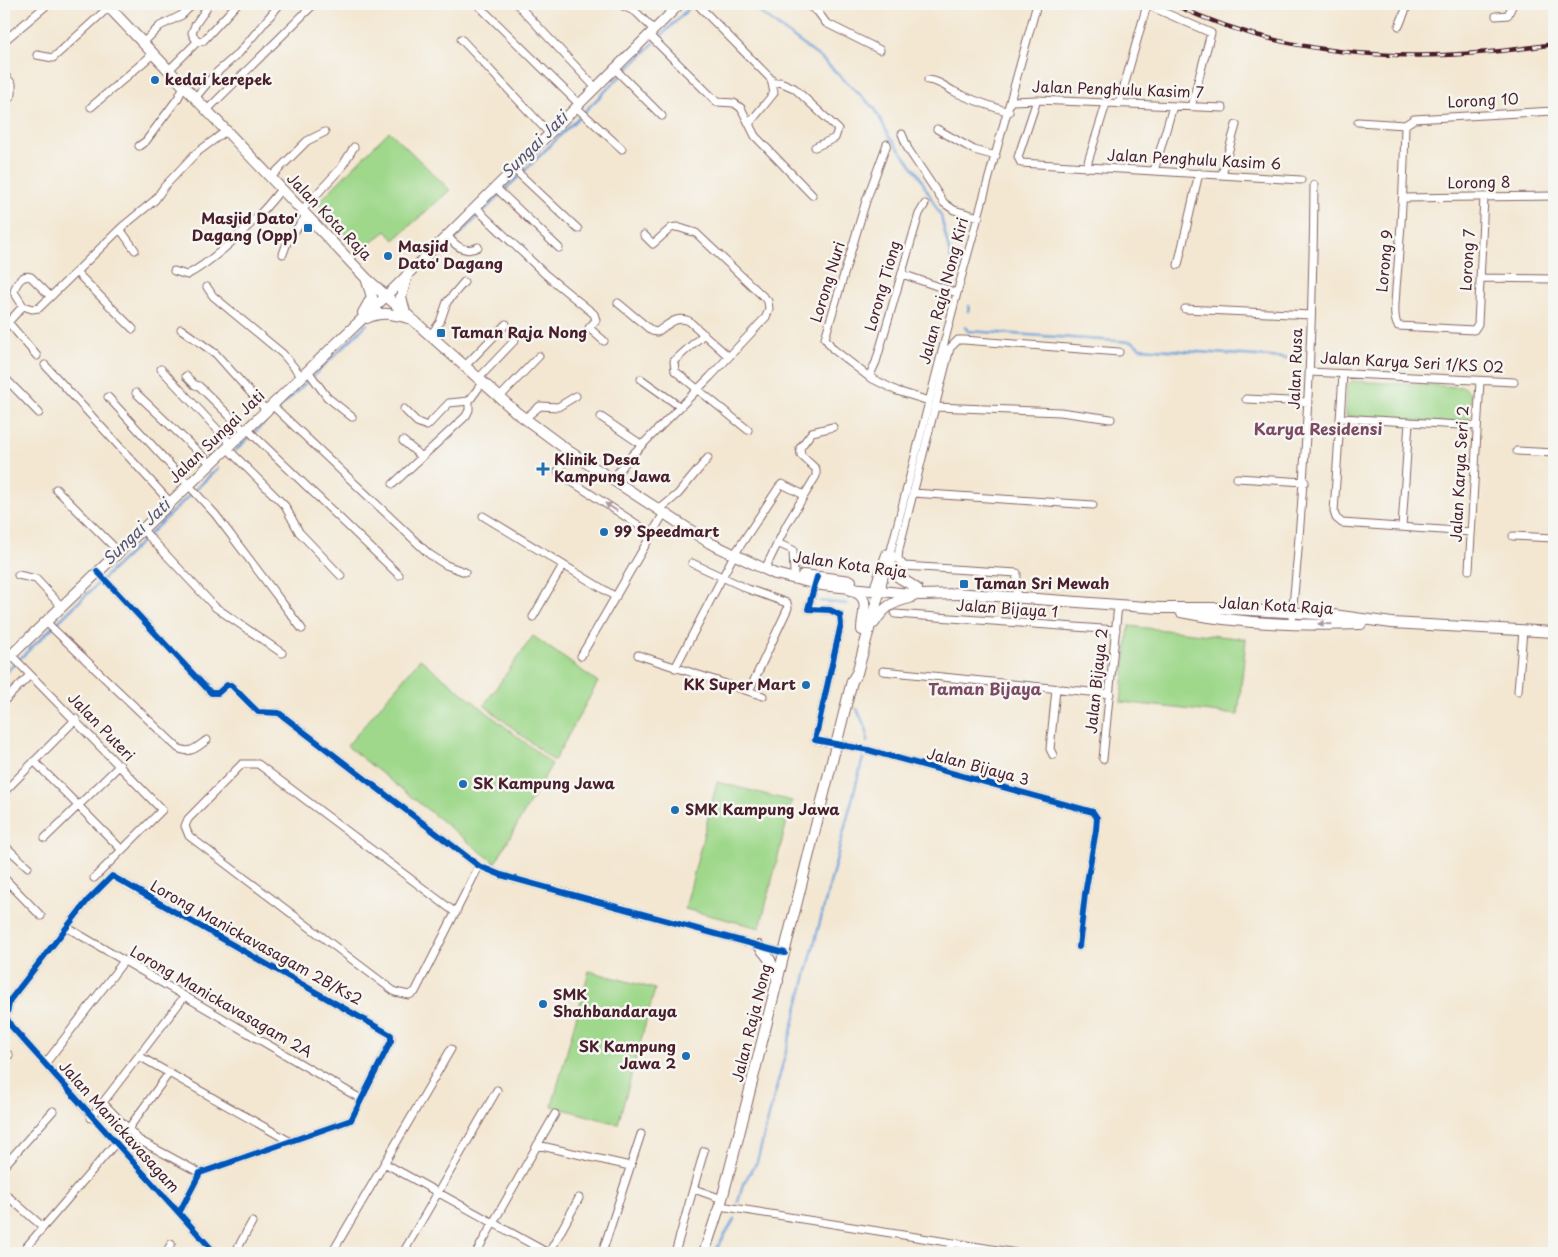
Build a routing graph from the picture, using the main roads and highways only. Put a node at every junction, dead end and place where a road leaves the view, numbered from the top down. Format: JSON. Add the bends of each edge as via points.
{"nodes":[{"id":1,"x":108,"y":6,"type":"edge"},
{"id":2,"x":407,"y":275,"type":"road end"},
{"id":3,"x":366,"y":278,"type":"junction"},
{"id":4,"x":386,"y":296,"type":"junction"},
{"id":5,"x":408,"y":316,"type":"junction"},
{"id":6,"x":357,"y":324,"type":"junction"},
{"id":7,"x":890,"y":554,"type":"road end"},
{"id":8,"x":767,"y":570,"type":"junction"},
{"id":9,"x":816,"y":580,"type":"junction"},
{"id":10,"x":843,"y":587,"type":"junction"},
{"id":11,"x":878,"y":588,"type":"junction"},
{"id":12,"x":919,"y":592,"type":"junction"},
{"id":13,"x":865,"y":631,"type":"junction"},
{"id":14,"x":1554,"y":632,"type":"edge"},
{"id":15,"x":12,"y":660,"type":"edge"},
{"id":16,"x":759,"y":946,"type":"road end"},
{"id":17,"x":778,"y":982,"type":"junction"},
{"id":18,"x":704,"y":1253,"type":"edge"}],
"edges":[{"from":1,"to":3,"type":"main road","name":"Jalan Kota Raja"},
{"from":2,"to":5,"type":"main road","via":[[401,297]]},
{"from":3,"to":4,"type":"main road","name":"Jalan Kota Raja"},
{"from":3,"to":6,"type":"main road","via":[[372,297]]},
{"from":4,"to":5,"type":"main road","name":"Jalan Kota Raja"},
{"from":4,"to":6,"type":"main road","name":"Jalan Sungai Jati"},
{"from":5,"to":6,"type":"main road","via":[[374,314]]},
{"from":5,"to":8,"type":"main road","name":"Jalan Kota Raja","via":[[524,419],[570,452],[710,543]]},
{"from":6,"to":15,"type":"main road","name":"Jalan Sungai Jati","via":[[308,376],[249,432],[229,446],[192,489],[170,502],[145,533],[118,551],[102,576],[62,606],[50,626]]},
{"from":7,"to":12,"type":"main road","via":[[890,568],[895,575]]},
{"from":8,"to":9,"type":"main road"},
{"from":8,"to":9,"type":"main road","name":"Jalan Kota Raja"},
{"from":9,"to":10,"type":"main road"},
{"from":9,"to":11,"type":"main road","name":"Jalan Kota Raja"},
{"from":10,"to":11,"type":"main road"},
{"from":10,"to":13,"type":"main road","via":[[861,594],[864,599]]},
{"from":11,"to":12,"type":"main road","name":"Jalan Kota Raja"},
{"from":11,"to":13,"type":"main road","name":"Jalan Raja Nong"},
{"from":12,"to":13,"type":"main road","via":[[886,607]]},
{"from":12,"to":14,"type":"main road","name":"Jalan Kota Raja","via":[[1159,608],[1217,608],[1292,618],[1333,615],[1392,623]]},
{"from":13,"to":17,"type":"main road","name":"Jalan Raja Nong","via":[[851,671],[852,681]]},
{"from":16,"to":17,"type":"main road","via":[[770,960]]},
{"from":17,"to":18,"type":"main road","name":"Jalan Raja Nong","via":[[721,1203]]}]}
